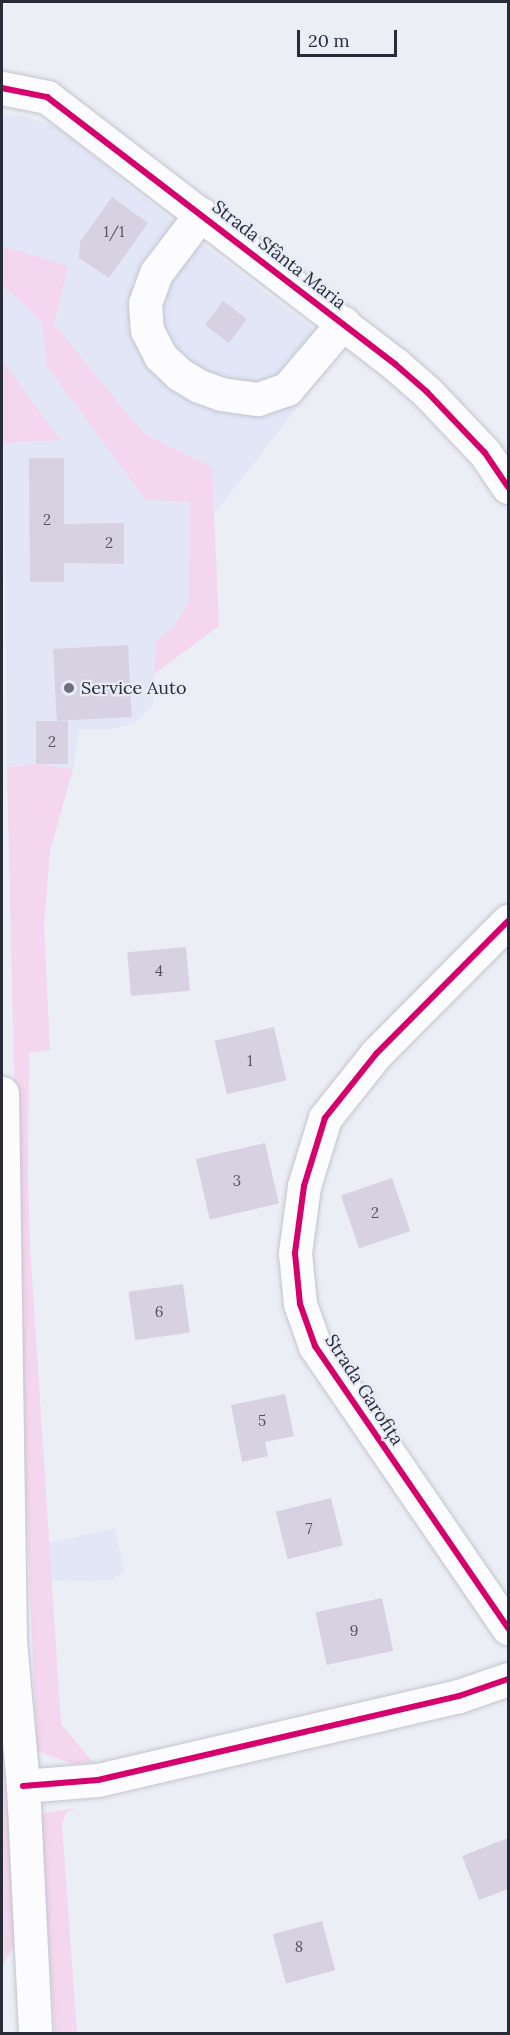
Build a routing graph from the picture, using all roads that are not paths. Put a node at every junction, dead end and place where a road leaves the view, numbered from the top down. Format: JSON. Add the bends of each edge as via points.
{"nodes":[{"id":1,"x":2,"y":88,"type":"edge"},
{"id":2,"x":201,"y":214,"type":"junction"},
{"id":3,"x":343,"y":322,"type":"junction"},
{"id":4,"x":508,"y":487,"type":"edge"},
{"id":5,"x":508,"y":921,"type":"edge"},
{"id":6,"x":2,"y":1093,"type":"edge"},
{"id":7,"x":4,"y":1392,"type":"edge"},
{"id":8,"x":508,"y":1628,"type":"edge"},
{"id":9,"x":6,"y":1635,"type":"edge"},
{"id":10,"x":508,"y":1678,"type":"edge"},
{"id":11,"x":23,"y":1786,"type":"junction"},
{"id":12,"x":35,"y":2034,"type":"edge"}],
"edges":[{"from":1,"to":2,"type":"street","name":"Strada Sfânta Maria","via":[[47,97]]},
{"from":2,"to":3,"type":"street","name":"Strada Sfânta Maria"},
{"from":2,"to":3,"type":"street","via":[[156,273],[145,303],[147,330],[160,356],[179,374],[221,394],[258,399],[287,389]]},
{"from":3,"to":4,"type":"street","name":"Strada Sfânta Maria","via":[[427,392],[485,453]]},
{"from":5,"to":8,"type":"street","name":"Strada Garofița","via":[[376,1054],[325,1118],[304,1186],[296,1253],[300,1304],[315,1346]]},
{"from":6,"to":7,"type":"street"},
{"from":7,"to":9,"type":"street"},
{"from":9,"to":11,"type":"street"},
{"from":10,"to":11,"type":"street","via":[[459,1696],[98,1780]]},
{"from":11,"to":12,"type":"street"}]}
